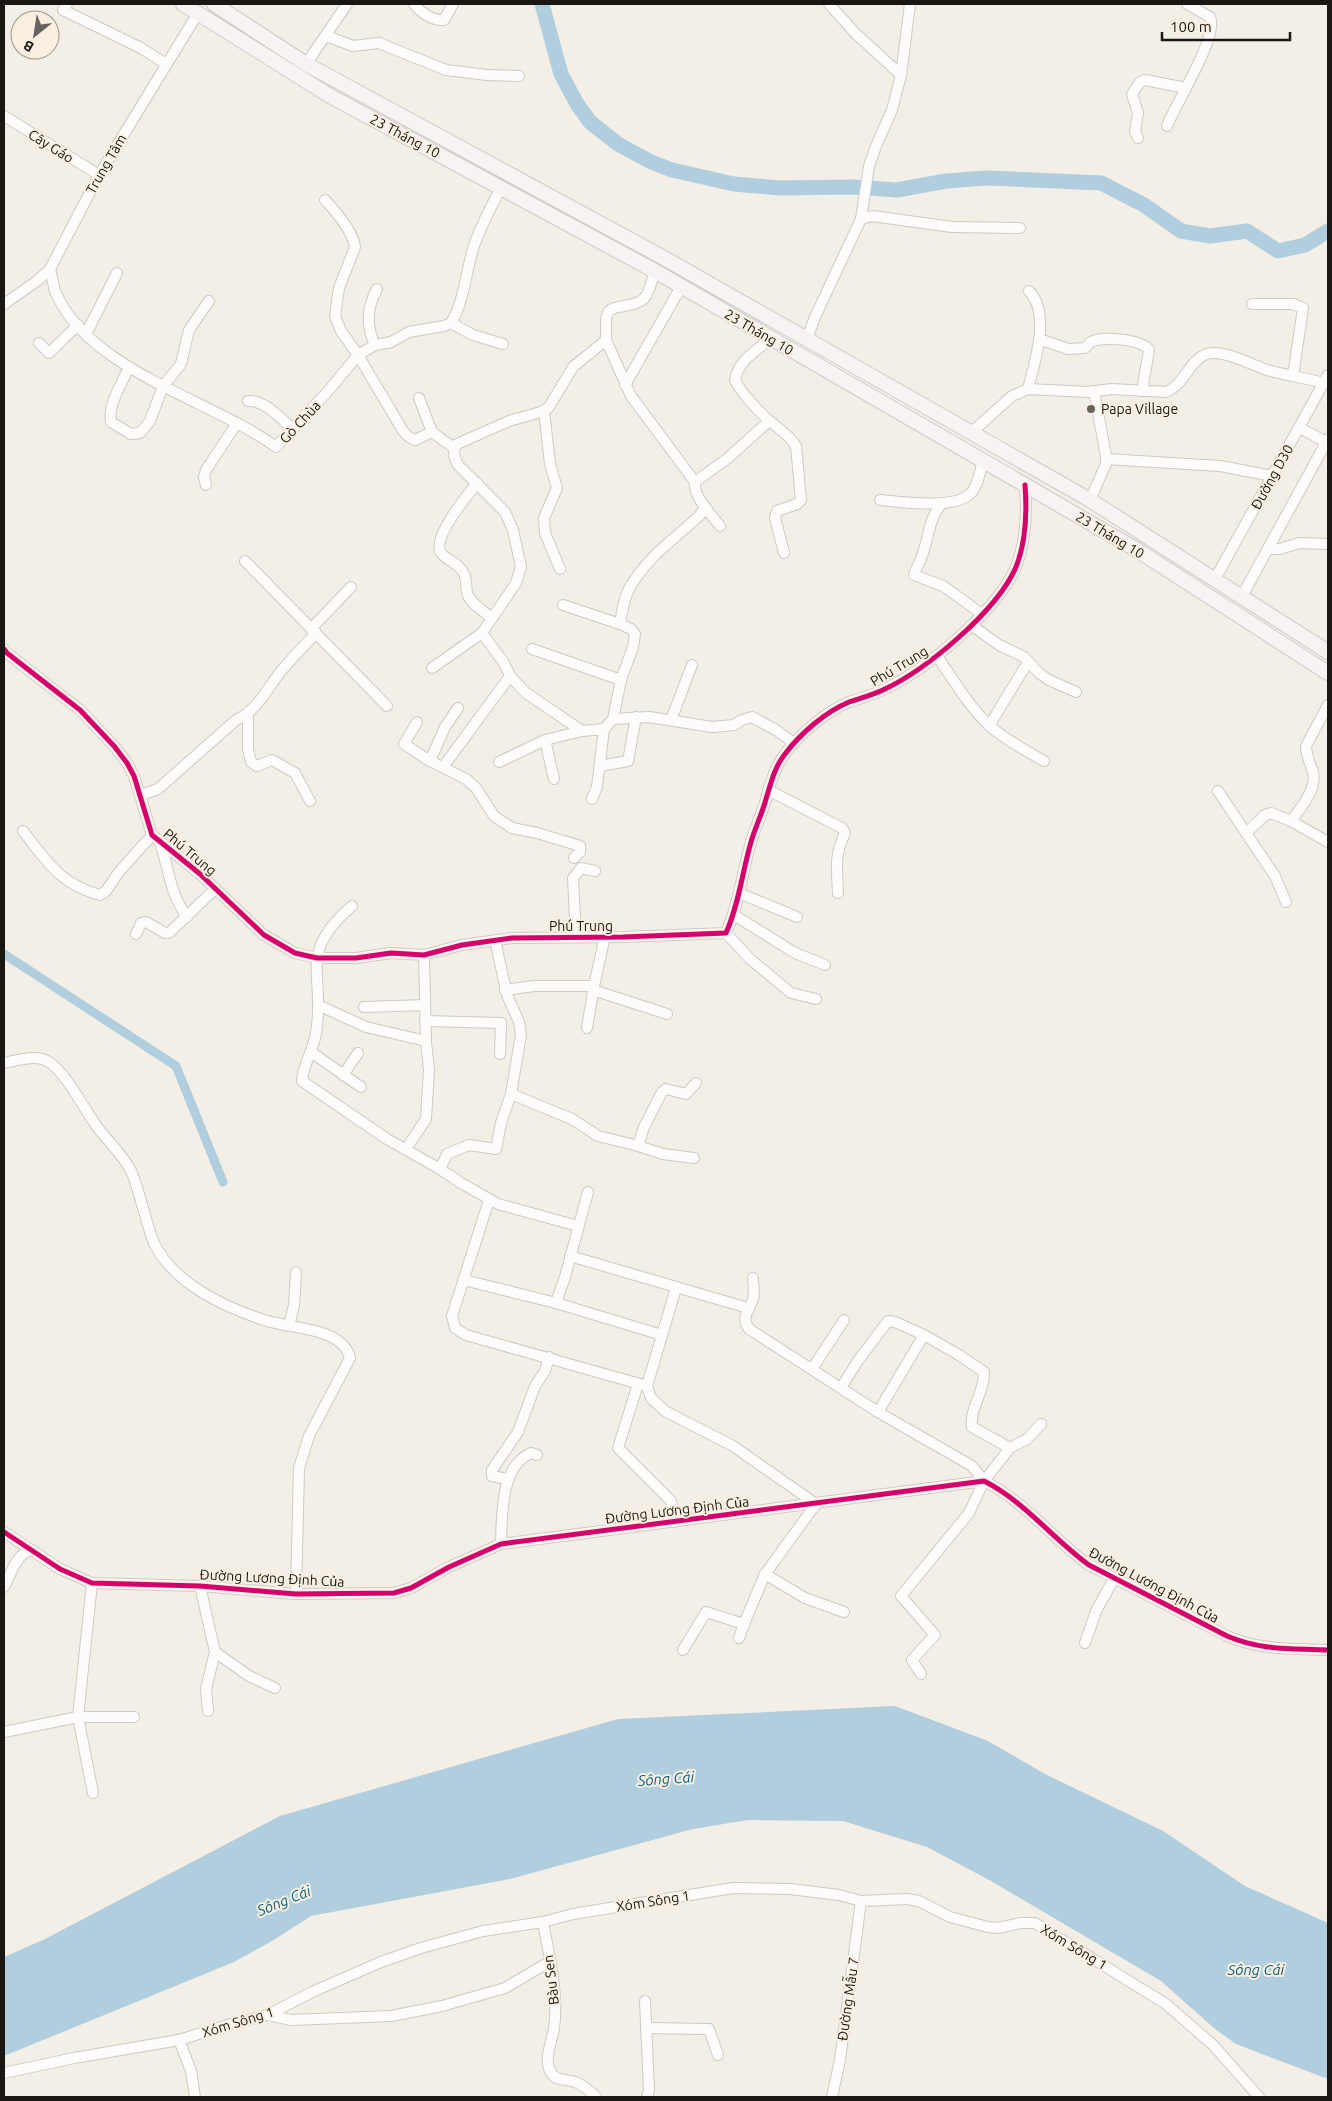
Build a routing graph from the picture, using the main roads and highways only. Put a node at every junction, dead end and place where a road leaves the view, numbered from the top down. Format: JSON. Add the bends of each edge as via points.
{"nodes":[{"id":1,"x":183,"y":4,"type":"edge"},
{"id":2,"x":214,"y":4,"type":"edge"},
{"id":3,"x":201,"y":9,"type":"edge"},
{"id":4,"x":807,"y":340,"type":"junction"},
{"id":5,"x":798,"y":355,"type":"junction"},
{"id":6,"x":1215,"y":579,"type":"junction"},
{"id":7,"x":1206,"y":594,"type":"junction"},
{"id":8,"x":1242,"y":596,"type":"junction"},
{"id":9,"x":1233,"y":612,"type":"junction"},
{"id":10,"x":1328,"y":652,"type":"edge"},
{"id":11,"x":1328,"y":673,"type":"edge"}],
"edges":[{"from":1,"to":3,"type":"main road","name":"23 Tháng 10"},
{"from":2,"to":4,"type":"main road","name":"23 Tháng 10","via":[[306,64],[664,258]]},
{"from":3,"to":5,"type":"main road","name":"23 Tháng 10","via":[[330,96],[655,271]]},
{"from":4,"to":5,"type":"main road"},
{"from":4,"to":6,"type":"main road","name":"23 Tháng 10","via":[[1090,500]]},
{"from":5,"to":7,"type":"main road","name":"23 Tháng 10","via":[[1137,550]]},
{"from":6,"to":7,"type":"main road"},
{"from":6,"to":8,"type":"main road","name":"23 Tháng 10"},
{"from":7,"to":9,"type":"main road","name":"23 Tháng 10"},
{"from":8,"to":9,"type":"main road"},
{"from":8,"to":10,"type":"main road","name":"23 Tháng 10"},
{"from":9,"to":11,"type":"main road","name":"23 Tháng 10"}]}
